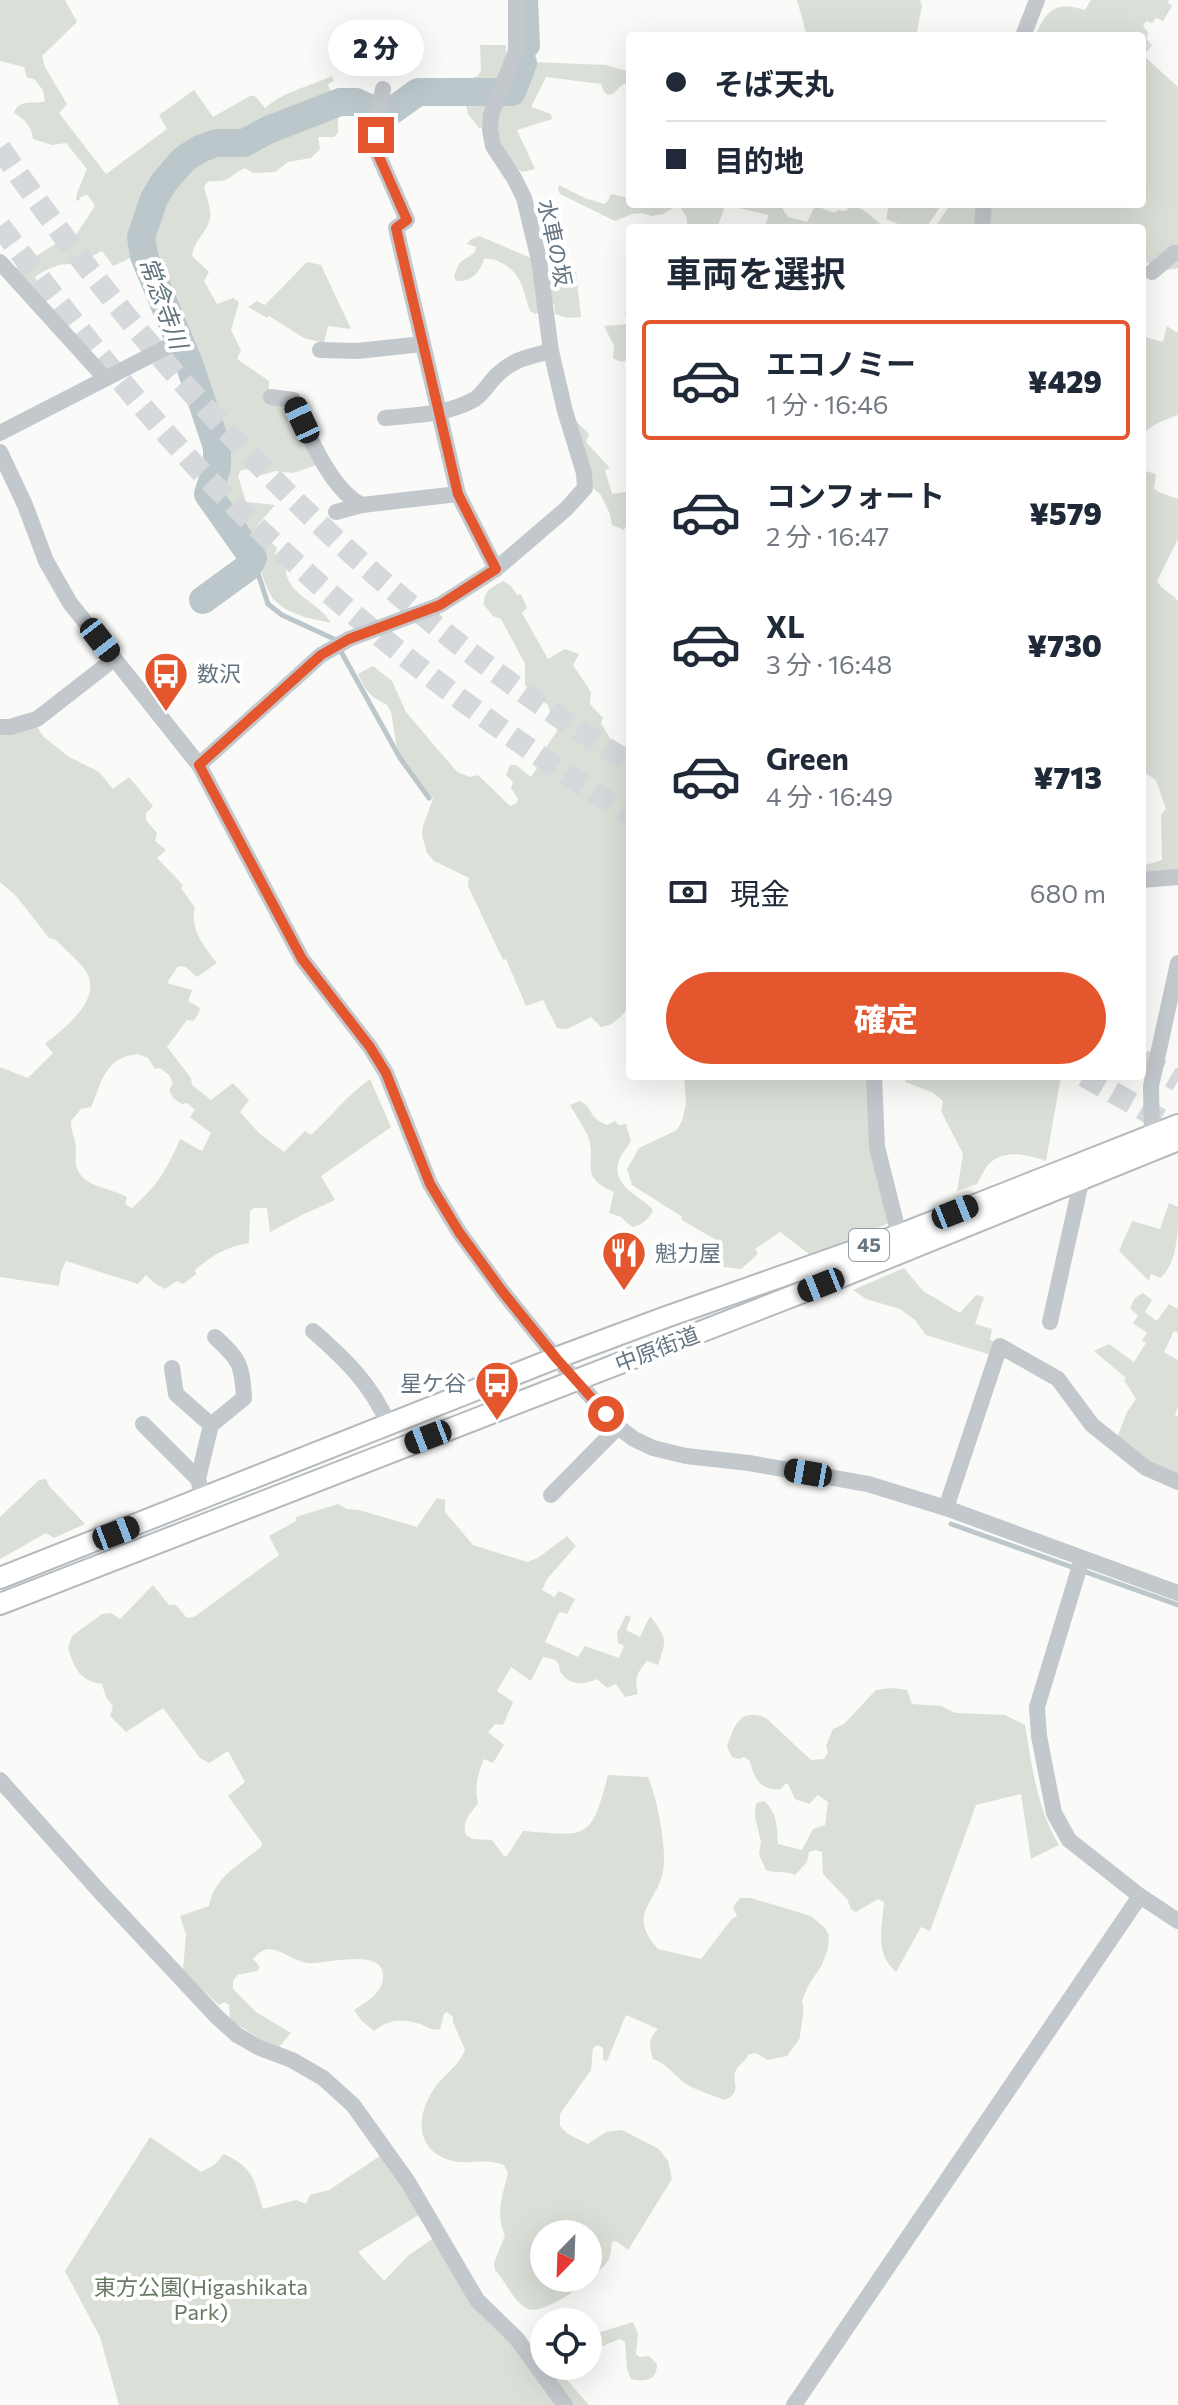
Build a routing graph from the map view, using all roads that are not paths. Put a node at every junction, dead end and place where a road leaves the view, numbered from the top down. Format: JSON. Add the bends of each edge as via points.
{"nodes":[{"id":1,"x":516,"y":0,"type":"edge"},
{"id":2,"x":1034,"y":1,"type":"edge"},
{"id":3,"x":1024,"y":32,"type":"edge"},
{"id":4,"x":383,"y":89,"type":"dead end"},
{"id":5,"x":1178,"y":253,"type":"edge"},
{"id":6,"x":0,"y":262,"type":"edge"},
{"id":7,"x":1152,"y":272,"type":"dead end"},
{"id":8,"x":423,"y":344,"type":"junction"},
{"id":9,"x":171,"y":345,"type":"dead end"},
{"id":10,"x":320,"y":350,"type":"dead end"},
{"id":11,"x":551,"y":351,"type":"junction"},
{"id":12,"x":105,"y":378,"type":"junction"},
{"id":13,"x":271,"y":397,"type":"dead end"},
{"id":14,"x":439,"y":414,"type":"junction"},
{"id":15,"x":385,"y":418,"type":"dead end"},
{"id":16,"x":0,"y":433,"type":"edge"},
{"id":17,"x":0,"y":452,"type":"edge"},
{"id":18,"x":458,"y":494,"type":"junction"},
{"id":19,"x":362,"y":505,"type":"junction"},
{"id":20,"x":336,"y":512,"type":"dead end"},
{"id":21,"x":496,"y":569,"type":"junction"},
{"id":22,"x":114,"y":659,"type":"junction"},
{"id":23,"x":0,"y":727,"type":"edge"},
{"id":24,"x":199,"y":765,"type":"junction"},
{"id":25,"x":1178,"y":877,"type":"edge"},
{"id":26,"x":1146,"y":880,"type":"edge"},
{"id":27,"x":1178,"y":963,"type":"edge"},
{"id":28,"x":874,"y":1080,"type":"edge"},
{"id":29,"x":1178,"y":1125,"type":"edge"},
{"id":30,"x":1152,"y":1134,"type":"junction"},
{"id":31,"x":1178,"y":1140,"type":"edge"},
{"id":32,"x":1082,"y":1178,"type":"junction"},
{"id":33,"x":899,"y":1235,"type":"junction"},
{"id":34,"x":1050,"y":1322,"type":"dead end"},
{"id":35,"x":313,"y":1331,"type":"dead end"},
{"id":36,"x":215,"y":1337,"type":"dead end"},
{"id":37,"x":556,"y":1358,"type":"junction"},
{"id":38,"x":172,"y":1368,"type":"dead end"},
{"id":39,"x":576,"y":1380,"type":"junction"},
{"id":40,"x":143,"y":1424,"type":"dead end"},
{"id":41,"x":211,"y":1425,"type":"junction"},
{"id":42,"x":389,"y":1425,"type":"junction"},
{"id":43,"x":618,"y":1427,"type":"junction"},
{"id":44,"x":1178,"y":1482,"type":"edge"},
{"id":45,"x":201,"y":1488,"type":"junction"},
{"id":46,"x":551,"y":1495,"type":"dead end"},
{"id":47,"x":946,"y":1508,"type":"junction"},
{"id":48,"x":1082,"y":1559,"type":"junction"},
{"id":49,"x":0,"y":1578,"type":"edge"},
{"id":50,"x":1178,"y":1593,"type":"edge"},
{"id":51,"x":0,"y":1604,"type":"edge"},
{"id":52,"x":0,"y":1780,"type":"edge"},
{"id":53,"x":1140,"y":1896,"type":"junction"},
{"id":54,"x":1178,"y":1921,"type":"edge"},
{"id":55,"x":565,"y":2405,"type":"edge"},
{"id":56,"x":794,"y":2405,"type":"edge"}],
"edges":[{"from":1,"to":11,"type":"street","name":"水車の坂","via":[[516,51],[490,130],[493,146],[524,198]]},
{"from":2,"to":3,"type":"street"},
{"from":4,"to":8,"type":"street","via":[[375,129],[377,152],[407,220],[396,228]]},
{"from":5,"to":7,"type":"street"},
{"from":6,"to":12,"type":"street"},
{"from":8,"to":10,"type":"street"},
{"from":8,"to":14,"type":"street"},
{"from":9,"to":12,"type":"street"},
{"from":11,"to":14,"type":"street","via":[[515,360],[478,397]]},
{"from":11,"to":21,"type":"street","name":"水車の坂","via":[[585,488]]},
{"from":12,"to":16,"type":"street"},
{"from":13,"to":19,"type":"street","via":[[293,400],[321,460]]},
{"from":14,"to":15,"type":"street"},
{"from":14,"to":18,"type":"street"},
{"from":17,"to":22,"type":"street","via":[[56,580]]},
{"from":18,"to":19,"type":"street"},
{"from":18,"to":21,"type":"street"},
{"from":19,"to":20,"type":"street"},
{"from":21,"to":24,"type":"street","via":[[440,605],[321,655]]},
{"from":22,"to":23,"type":"street","via":[[37,719]]},
{"from":22,"to":24,"type":"street"},
{"from":24,"to":37,"type":"street","via":[[302,959],[386,1073],[430,1184],[459,1232]]},
{"from":25,"to":26,"type":"street"},
{"from":27,"to":30,"type":"street","via":[[1151,1086]]},
{"from":28,"to":33,"type":"street","via":[[877,1147]]},
{"from":29,"to":30,"type":"main road","name":"中原街道","number":"45"},
{"from":30,"to":33,"type":"main road","name":"中原街道","number":"45"},
{"from":31,"to":32,"type":"main road","name":"中原街道","number":"45"},
{"from":32,"to":34,"type":"street"},
{"from":32,"to":39,"type":"main road","name":"中原街道","number":"45"},
{"from":33,"to":37,"type":"main road","name":"中原街道","number":"45"},
{"from":35,"to":42,"type":"street","via":[[378,1400]]},
{"from":36,"to":41,"type":"street","via":[[236,1357],[244,1398]]},
{"from":37,"to":39,"type":"street"},
{"from":37,"to":42,"type":"main road","name":"中原街道","number":"45"},
{"from":38,"to":41,"type":"street","via":[[176,1394]]},
{"from":39,"to":43,"type":"street"},
{"from":39,"to":51,"type":"main road","name":"中原街道","number":"45"},
{"from":40,"to":45,"type":"street"},
{"from":41,"to":45,"type":"street"},
{"from":42,"to":45,"type":"main road","name":"中原街道","number":"45"},
{"from":43,"to":46,"type":"street"},
{"from":43,"to":47,"type":"street","via":[[653,1448],[868,1484]]},
{"from":44,"to":47,"type":"street","via":[[1146,1468],[1092,1425],[1058,1379],[1000,1346]]},
{"from":45,"to":49,"type":"main road","name":"中原街道","number":"45"},
{"from":47,"to":48,"type":"street"},
{"from":48,"to":50,"type":"street"},
{"from":48,"to":53,"type":"street","via":[[1041,1690],[1039,1736],[1054,1813],[1069,1840]]},
{"from":52,"to":55,"type":"street","via":[[217,2017],[237,2035],[323,2078],[353,2105],[408,2182],[477,2300],[517,2339]]},
{"from":53,"to":54,"type":"street"},
{"from":53,"to":56,"type":"street"}]}
